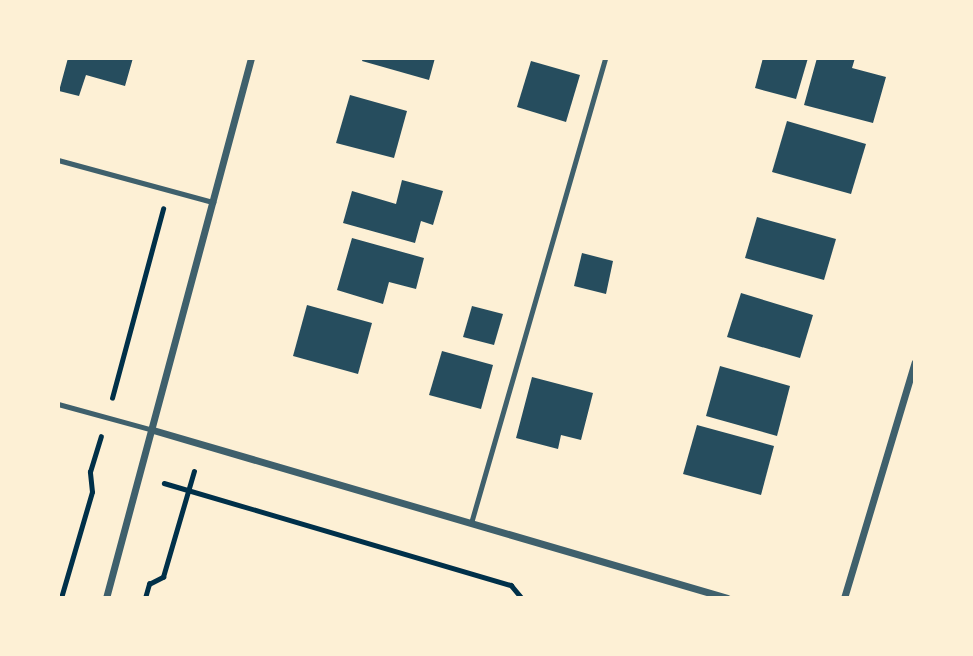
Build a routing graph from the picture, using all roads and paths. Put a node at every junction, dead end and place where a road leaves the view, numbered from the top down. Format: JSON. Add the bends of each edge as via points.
{"nodes":[{"id":1,"x":251,"y":58,"type":"edge"},
{"id":2,"x":605,"y":58,"type":"edge"},
{"id":3,"x":58,"y":160,"type":"edge"},
{"id":4,"x":213,"y":202,"type":"junction"},
{"id":5,"x":915,"y":362,"type":"edge"},
{"id":6,"x":58,"y":404,"type":"edge"},
{"id":7,"x":153,"y":430,"type":"junction"},
{"id":8,"x":194,"y":471,"type":"dead end"},
{"id":9,"x":164,"y":483,"type":"dead end"},
{"id":10,"x":188,"y":490,"type":"junction"},
{"id":11,"x":471,"y":523,"type":"junction"},
{"id":12,"x":106,"y":598,"type":"edge"},
{"id":13,"x":145,"y":598,"type":"edge"},
{"id":14,"x":522,"y":598,"type":"edge"},
{"id":15,"x":727,"y":598,"type":"edge"},
{"id":16,"x":844,"y":598,"type":"edge"}],
"edges":[{"from":1,"to":4,"type":"street"},
{"from":2,"to":11,"type":"lane"},
{"from":3,"to":4,"type":"lane"},
{"from":4,"to":7,"type":"street"},
{"from":5,"to":16,"type":"street"},
{"from":6,"to":7,"type":"lane"},
{"from":7,"to":11,"type":"street"},
{"from":7,"to":12,"type":"street"},
{"from":8,"to":10,"type":"path"},
{"from":9,"to":10,"type":"path"},
{"from":10,"to":13,"type":"path","via":[[163,577],[149,584]]},
{"from":10,"to":14,"type":"path","via":[[511,585]]},
{"from":11,"to":15,"type":"street"}]}
